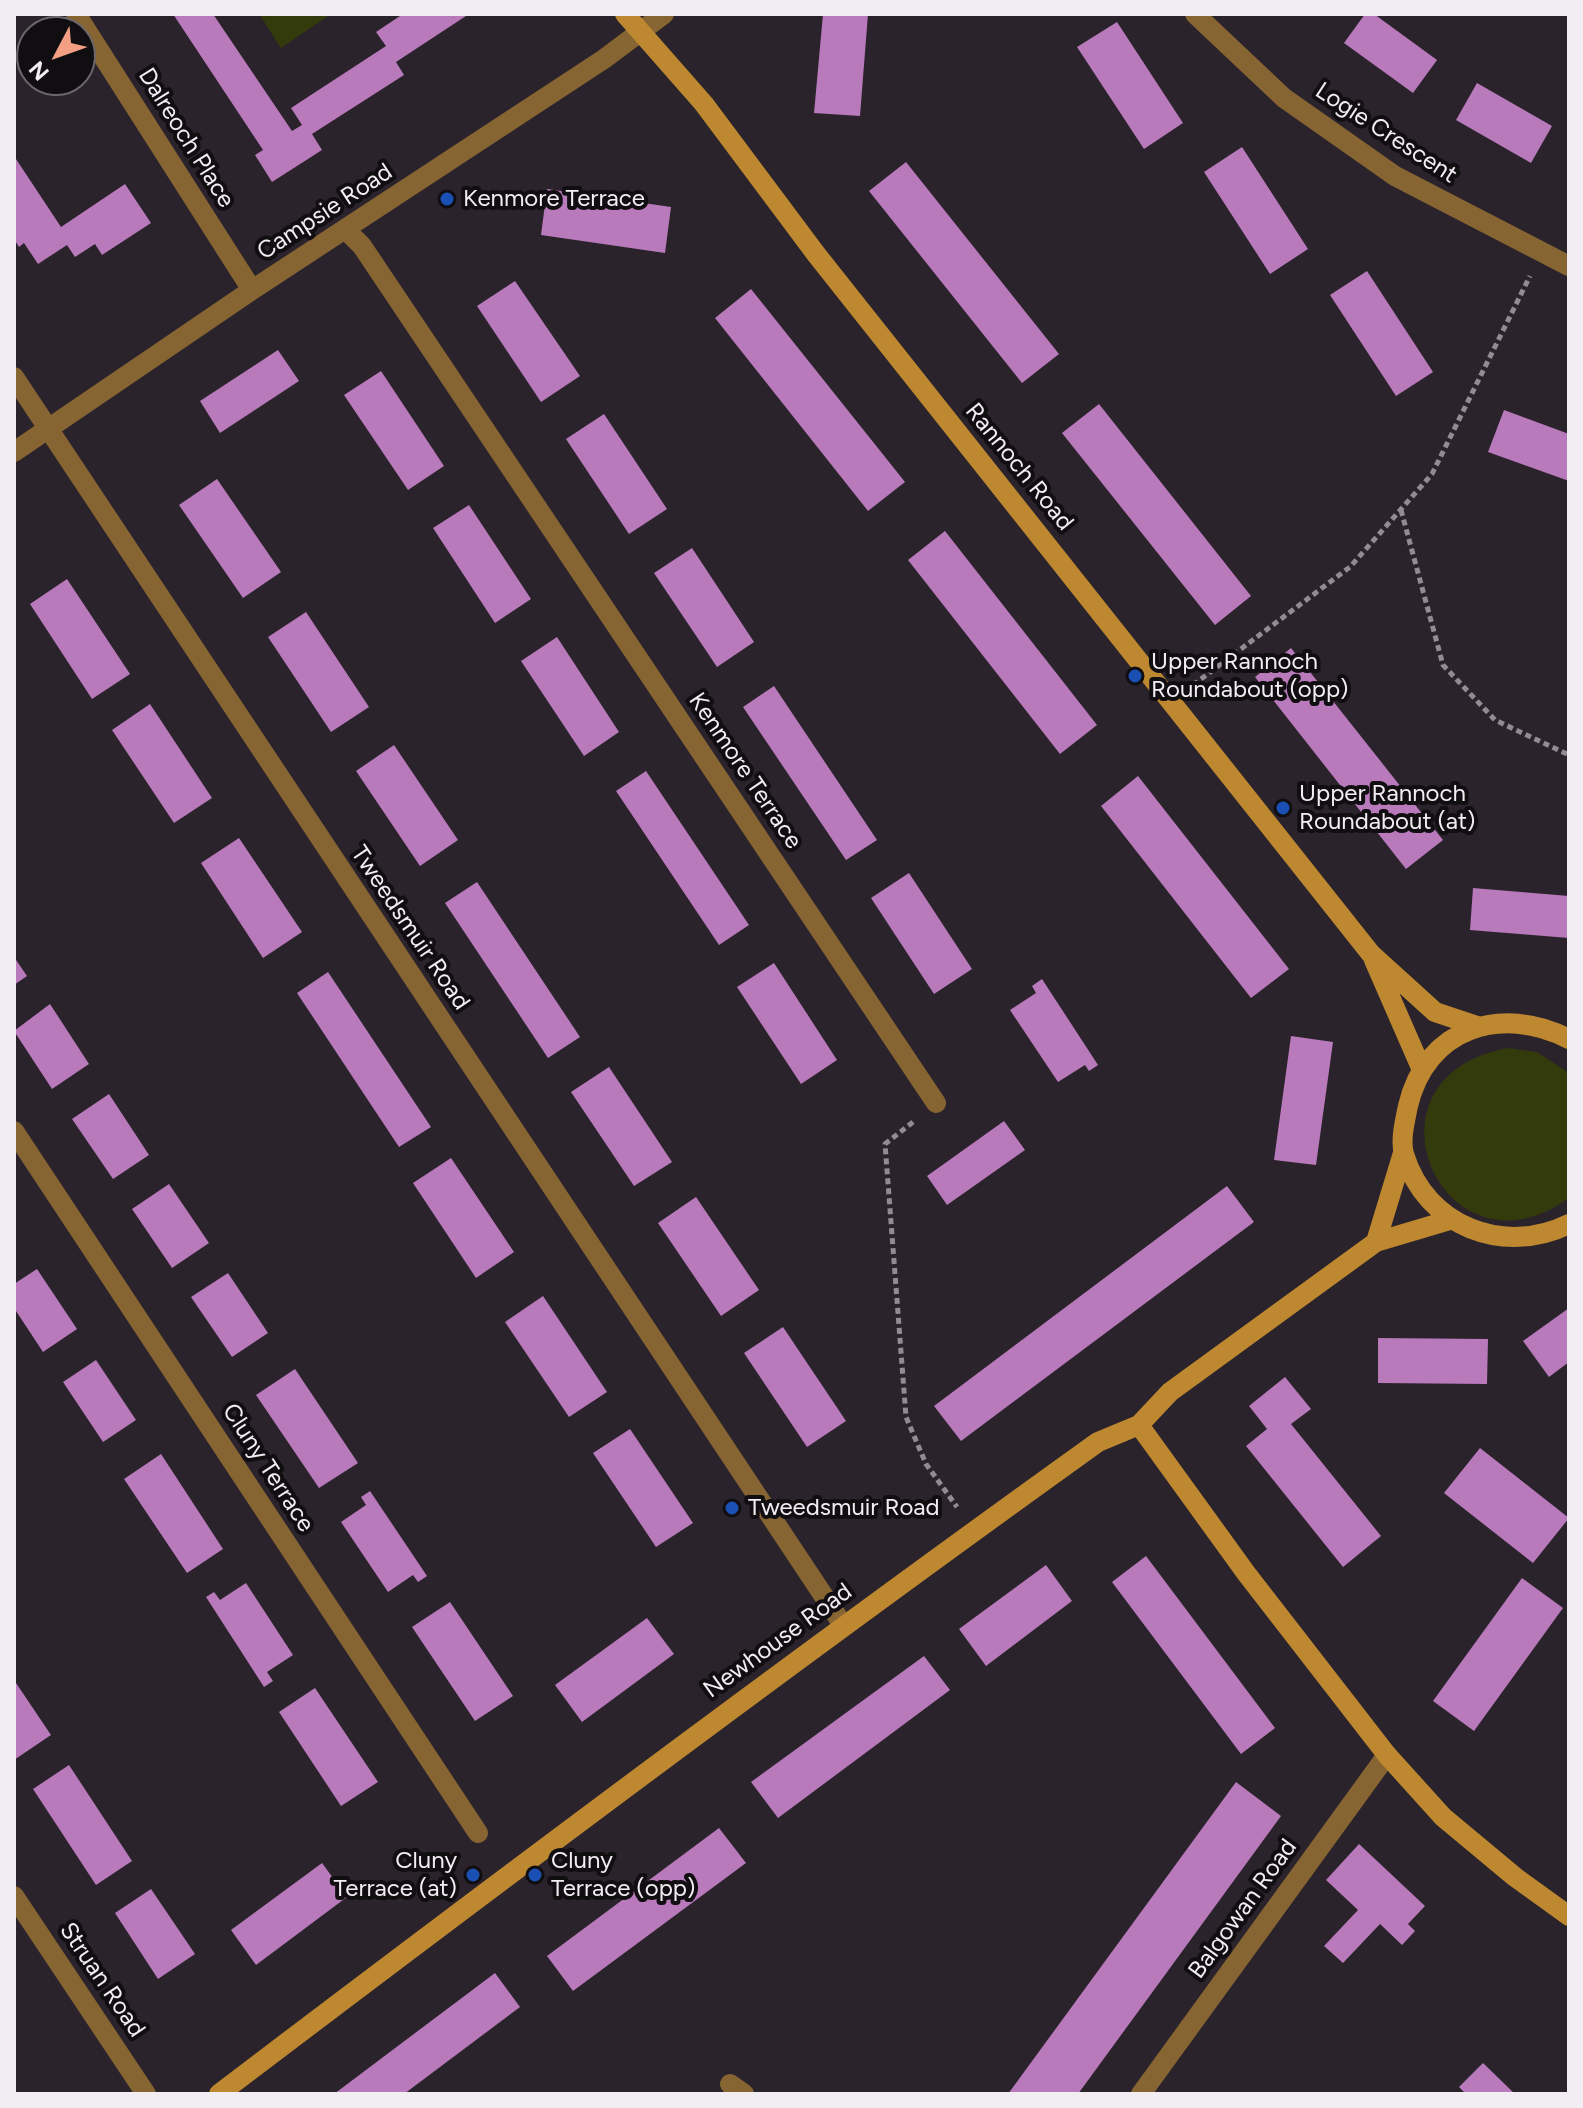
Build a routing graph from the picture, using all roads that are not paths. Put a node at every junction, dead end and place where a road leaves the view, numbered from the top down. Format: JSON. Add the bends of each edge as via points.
{"nodes":[{"id":1,"x":76,"y":14,"type":"edge"},
{"id":2,"x":625,"y":14,"type":"edge"},
{"id":3,"x":664,"y":14,"type":"edge"},
{"id":4,"x":1195,"y":14,"type":"edge"},
{"id":5,"x":642,"y":29,"type":"junction"},
{"id":6,"x":347,"y":231,"type":"junction"},
{"id":7,"x":1569,"y":266,"type":"edge"},
{"id":8,"x":252,"y":290,"type":"junction"},
{"id":9,"x":14,"y":377,"type":"edge"},
{"id":10,"x":49,"y":429,"type":"junction"},
{"id":11,"x":14,"y":452,"type":"edge"},
{"id":12,"x":1371,"y":954,"type":"junction"},
{"id":13,"x":1477,"y":1026,"type":"junction"},
{"id":14,"x":1569,"y":1039,"type":"edge"},
{"id":15,"x":1422,"y":1070,"type":"junction"},
{"id":16,"x":936,"y":1103,"type":"road end"},
{"id":17,"x":14,"y":1131,"type":"edge"},
{"id":18,"x":1403,"y":1153,"type":"junction"},
{"id":19,"x":1450,"y":1220,"type":"junction"},
{"id":20,"x":1569,"y":1224,"type":"edge"},
{"id":21,"x":1376,"y":1242,"type":"junction"},
{"id":22,"x":1139,"y":1425,"type":"junction"},
{"id":23,"x":843,"y":1625,"type":"junction"},
{"id":24,"x":1387,"y":1755,"type":"junction"},
{"id":25,"x":478,"y":1833,"type":"dead end"},
{"id":26,"x":14,"y":1896,"type":"edge"},
{"id":27,"x":1569,"y":1916,"type":"edge"},
{"id":28,"x":146,"y":2094,"type":"edge"},
{"id":29,"x":219,"y":2094,"type":"edge"},
{"id":30,"x":1141,"y":2094,"type":"edge"}],
"edges":[{"from":1,"to":8,"type":"street","name":"Dalreoch Place"},
{"from":2,"to":5,"type":"street","name":"Rannoch Road"},
{"from":3,"to":5,"type":"street","name":"Campsie Road"},
{"from":4,"to":7,"type":"street","name":"Logie Crescent","via":[[1284,98],[1395,176]]},
{"from":5,"to":6,"type":"street","name":"Campsie Road"},
{"from":5,"to":12,"type":"street","name":"Rannoch Road"},
{"from":6,"to":8,"type":"street","name":"Campsie Road"},
{"from":6,"to":16,"type":"street","name":"Kenmore Terrace","via":[[362,246]]},
{"from":8,"to":10,"type":"street","name":"Campsie Road"},
{"from":9,"to":10,"type":"street","name":"Tweedsmuir Road"},
{"from":10,"to":11,"type":"street","name":"Campsie Road"},
{"from":10,"to":23,"type":"street","name":"Tweedsmuir Road"},
{"from":12,"to":13,"type":"street","name":"Rannoch Road","via":[[1435,1012]]},
{"from":12,"to":15,"type":"street","name":"Rannoch Road"},
{"from":13,"to":14,"type":"street","via":[[1507,1021],[1540,1025]]},
{"from":13,"to":15,"type":"street","via":[[1447,1041]]},
{"from":15,"to":18,"type":"street","via":[[1406,1114]]},
{"from":17,"to":25,"type":"street","name":"Cluny Terrace"},
{"from":18,"to":19,"type":"street","via":[[1424,1194]]},
{"from":18,"to":21,"type":"street"},
{"from":19,"to":20,"type":"street","via":[[1480,1234],[1513,1240],[1547,1235]]},
{"from":19,"to":21,"type":"street","name":"Newhouse Road"},
{"from":21,"to":22,"type":"street","name":"Newhouse Road","via":[[1170,1392]]},
{"from":22,"to":23,"type":"street","name":"Newhouse Road","via":[[1098,1442]]},
{"from":22,"to":24,"type":"street"},
{"from":23,"to":29,"type":"street","name":"Newhouse Road","via":[[510,1870]]},
{"from":24,"to":27,"type":"street","via":[[1443,1817]]},
{"from":24,"to":30,"type":"street","name":"Balgowan Road"},
{"from":26,"to":28,"type":"street","name":"Struan Road"}]}
